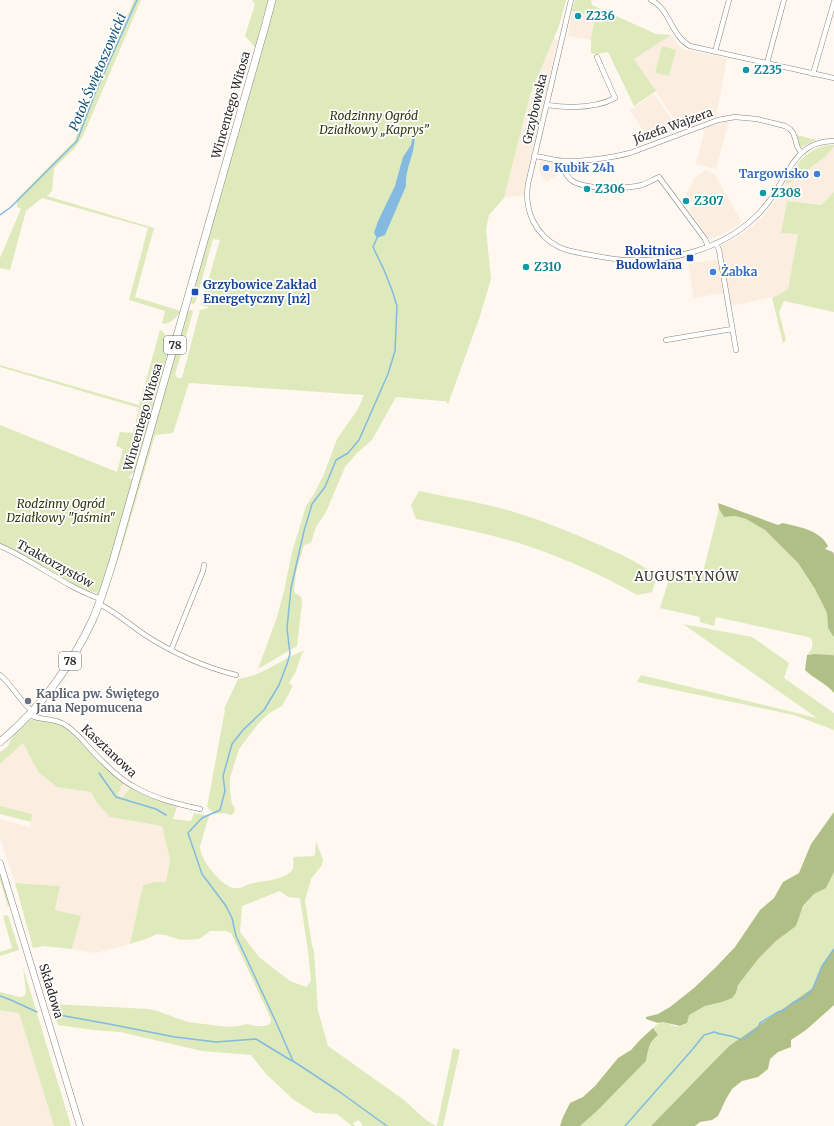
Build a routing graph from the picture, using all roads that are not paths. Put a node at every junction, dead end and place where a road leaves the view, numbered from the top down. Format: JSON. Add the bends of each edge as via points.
{"nodes":[{"id":1,"x":272,"y":0,"type":"edge"},
{"id":2,"x":571,"y":0,"type":"edge"},
{"id":3,"x":729,"y":0,"type":"edge"},
{"id":4,"x":784,"y":0,"type":"edge"},
{"id":5,"x":653,"y":1,"type":"edge"},
{"id":6,"x":834,"y":2,"type":"edge"},
{"id":7,"x":715,"y":52,"type":"junction"},
{"id":8,"x":597,"y":57,"type":"dead end"},
{"id":9,"x":767,"y":63,"type":"junction"},
{"id":10,"x":813,"y":74,"type":"junction"},
{"id":11,"x":834,"y":78,"type":"edge"},
{"id":12,"x":547,"y":104,"type":"junction"},
{"id":13,"x":834,"y":141,"type":"edge"},
{"id":14,"x":800,"y":153,"type":"junction"},
{"id":15,"x":534,"y":156,"type":"junction"},
{"id":16,"x":560,"y":160,"type":"junction"},
{"id":17,"x":716,"y":243,"type":"junction"},
{"id":18,"x":708,"y":246,"type":"junction"},
{"id":19,"x":732,"y":329,"type":"junction"},
{"id":20,"x":666,"y":340,"type":"dead end"},
{"id":21,"x":736,"y":350,"type":"dead end"},
{"id":22,"x":0,"y":546,"type":"edge"},
{"id":23,"x":204,"y":565,"type":"dead end"},
{"id":24,"x":100,"y":601,"type":"junction"},
{"id":25,"x":171,"y":650,"type":"junction"},
{"id":26,"x":0,"y":675,"type":"edge"},
{"id":27,"x":236,"y":675,"type":"dead end"},
{"id":28,"x":30,"y":713,"type":"junction"},
{"id":29,"x":0,"y":742,"type":"edge"},
{"id":30,"x":200,"y":809,"type":"dead end"},
{"id":31,"x":0,"y":863,"type":"edge"},
{"id":32,"x":80,"y":1126,"type":"edge"}],
"edges":[{"from":1,"to":24,"type":"main road","name":"Wincentego Witosa","number":"78"},
{"from":2,"to":12,"type":"street","name":"Grzybowska"},
{"from":3,"to":7,"type":"street"},
{"from":4,"to":9,"type":"street"},
{"from":5,"to":7,"type":"street","via":[[661,8],[682,41],[690,46]]},
{"from":6,"to":10,"type":"street"},
{"from":7,"to":9,"type":"street"},
{"from":8,"to":12,"type":"street","via":[[615,98],[591,106]]},
{"from":9,"to":10,"type":"street"},
{"from":10,"to":11,"type":"street"},
{"from":12,"to":15,"type":"street","name":"Grzybowska"},
{"from":13,"to":14,"type":"street","via":[[814,145]]},
{"from":14,"to":16,"type":"street","name":"Józefa Wajzera","via":[[793,133],[785,126],[756,119],[729,117],[625,154]]},
{"from":14,"to":17,"type":"street","via":[[772,197],[754,219]]},
{"from":15,"to":16,"type":"street","name":"Józefa Wajzera"},
{"from":15,"to":18,"type":"street","name":"Grzybowska","via":[[526,196],[528,208],[540,232],[559,247],[618,260],[637,260],[685,254]]},
{"from":16,"to":18,"type":"street","via":[[570,179],[578,183],[608,188],[641,185],[660,176]]},
{"from":17,"to":18,"type":"street"},
{"from":17,"to":19,"type":"street"},
{"from":19,"to":20,"type":"street"},
{"from":19,"to":21,"type":"street"},
{"from":22,"to":24,"type":"street","name":"Traktorzystów"},
{"from":23,"to":25,"type":"street"},
{"from":24,"to":25,"type":"street","name":"Traktorzystów","via":[[144,635]]},
{"from":24,"to":28,"type":"main road","name":"Wincentego Witosa","number":"78","via":[[70,662]]},
{"from":25,"to":27,"type":"street","name":"Traktorzystów"},
{"from":26,"to":28,"type":"street"},
{"from":28,"to":29,"type":"main road","name":"Wincentego Witosa","number":"78"},
{"from":28,"to":30,"type":"street","name":"Kasztanowa","via":[[35,717],[55,720],[68,727],[107,766],[136,788],[169,801]]},
{"from":31,"to":32,"type":"main road","name":"Składowa"}]}
